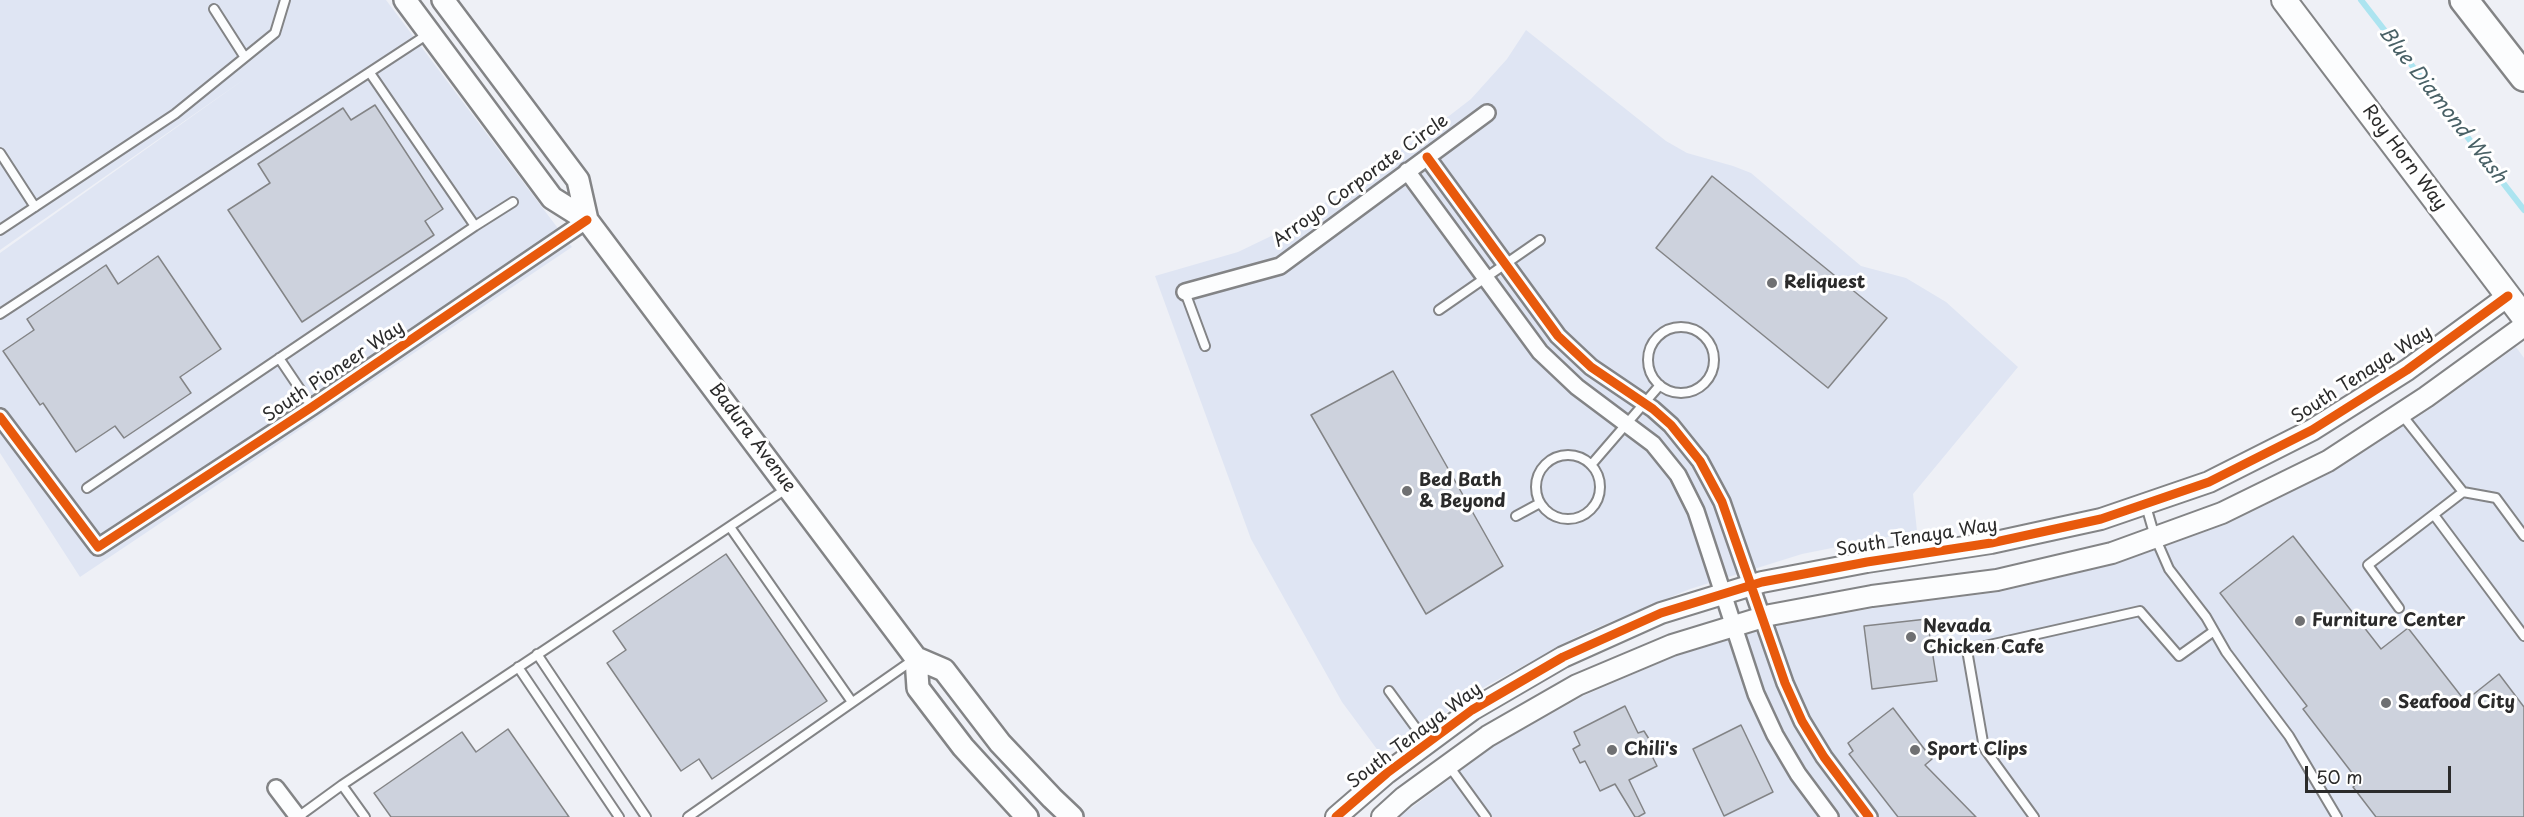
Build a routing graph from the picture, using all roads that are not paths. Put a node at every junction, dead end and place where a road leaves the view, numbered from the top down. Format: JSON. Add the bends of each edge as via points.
{"nodes":[{"id":1,"x":285,"y":0,"type":"edge"},
{"id":2,"x":405,"y":0,"type":"edge"},
{"id":3,"x":444,"y":0,"type":"edge"},
{"id":4,"x":2284,"y":0,"type":"edge"},
{"id":5,"x":2464,"y":0,"type":"edge"},
{"id":6,"x":214,"y":9,"type":"dead end"},
{"id":7,"x":429,"y":33,"type":"junction"},
{"id":8,"x":244,"y":56,"type":"junction"},
{"id":9,"x":370,"y":73,"type":"junction"},
{"id":10,"x":2524,"y":77,"type":"edge"},
{"id":11,"x":1487,"y":113,"type":"dead end"},
{"id":12,"x":0,"y":153,"type":"edge"},
{"id":13,"x":1427,"y":157,"type":"junction"},
{"id":14,"x":1407,"y":171,"type":"junction"},
{"id":15,"x":513,"y":202,"type":"dead end"},
{"id":16,"x":35,"y":207,"type":"junction"},
{"id":17,"x":587,"y":220,"type":"junction"},
{"id":18,"x":476,"y":226,"type":"junction"},
{"id":19,"x":0,"y":230,"type":"edge"},
{"id":20,"x":1540,"y":240,"type":"dead end"},
{"id":21,"x":1504,"y":264,"type":"junction"},
{"id":22,"x":1485,"y":278,"type":"junction"},
{"id":23,"x":1185,"y":292,"type":"joint"},
{"id":24,"x":2508,"y":296,"type":"junction"},
{"id":25,"x":1439,"y":310,"type":"dead end"},
{"id":26,"x":0,"y":314,"type":"edge"},
{"id":27,"x":2524,"y":317,"type":"edge"},
{"id":28,"x":2524,"y":326,"type":"edge"},
{"id":29,"x":1205,"y":346,"type":"dead end"},
{"id":30,"x":279,"y":358,"type":"junction"},
{"id":31,"x":1660,"y":385,"type":"junction"},
{"id":32,"x":1645,"y":404,"type":"junction"},
{"id":33,"x":312,"y":407,"type":"junction"},
{"id":34,"x":2401,"y":414,"type":"junction"},
{"id":35,"x":0,"y":417,"type":"edge"},
{"id":36,"x":1628,"y":424,"type":"junction"},
{"id":37,"x":1591,"y":465,"type":"junction"},
{"id":38,"x":789,"y":487,"type":"junction"},
{"id":39,"x":87,"y":488,"type":"dead end"},
{"id":40,"x":2463,"y":492,"type":"junction"},
{"id":41,"x":1540,"y":503,"type":"junction"},
{"id":42,"x":2146,"y":504,"type":"junction"},
{"id":43,"x":2434,"y":515,"type":"junction"},
{"id":44,"x":1516,"y":516,"type":"dead end"},
{"id":45,"x":730,"y":527,"type":"junction"},
{"id":46,"x":2524,"y":536,"type":"edge"},
{"id":47,"x":2155,"y":537,"type":"junction"},
{"id":48,"x":1751,"y":586,"type":"junction"},
{"id":49,"x":1724,"y":594,"type":"junction"},
{"id":50,"x":2399,"y":608,"type":"dead end"},
{"id":51,"x":1763,"y":617,"type":"junction"},
{"id":52,"x":1734,"y":626,"type":"junction"},
{"id":53,"x":2214,"y":631,"type":"junction"},
{"id":54,"x":2524,"y":636,"type":"edge"},
{"id":55,"x":537,"y":654,"type":"junction"},
{"id":56,"x":916,"y":658,"type":"junction"},
{"id":57,"x":518,"y":667,"type":"junction"},
{"id":58,"x":1389,"y":691,"type":"dead end"},
{"id":59,"x":852,"y":702,"type":"junction"},
{"id":60,"x":1427,"y":743,"type":"junction"},
{"id":61,"x":1448,"y":765,"type":"junction"},
{"id":62,"x":342,"y":785,"type":"junction"},
{"id":63,"x":276,"y":788,"type":"dead end"},
{"id":64,"x":298,"y":817,"type":"edge"},
{"id":65,"x":365,"y":817,"type":"edge"},
{"id":66,"x":619,"y":817,"type":"edge"},
{"id":67,"x":646,"y":817,"type":"edge"},
{"id":68,"x":688,"y":817,"type":"edge"},
{"id":69,"x":1027,"y":817,"type":"edge"},
{"id":70,"x":1072,"y":817,"type":"edge"},
{"id":71,"x":1336,"y":817,"type":"edge"},
{"id":72,"x":1382,"y":817,"type":"edge"},
{"id":73,"x":1486,"y":817,"type":"edge"},
{"id":74,"x":1830,"y":817,"type":"edge"},
{"id":75,"x":1869,"y":817,"type":"edge"},
{"id":76,"x":2034,"y":817,"type":"edge"},
{"id":77,"x":2337,"y":817,"type":"edge"}],
"edges":[{"from":1,"to":8,"type":"lane","via":[[275,33]]},
{"from":2,"to":7,"type":"main road","name":"Badura Avenue"},
{"from":3,"to":17,"type":"main road","name":"Badura Avenue","via":[[578,180]]},
{"from":4,"to":24,"type":"main road","name":"Roy Horn Way"},
{"from":5,"to":10,"type":"highway"},
{"from":6,"to":8,"type":"lane"},
{"from":7,"to":9,"type":"lane"},
{"from":7,"to":17,"type":"main road","name":"Badura Avenue","via":[[552,198]]},
{"from":8,"to":16,"type":"lane","via":[[175,114]]},
{"from":9,"to":18,"type":"lane"},
{"from":9,"to":26,"type":"lane"},
{"from":11,"to":13,"type":"street","name":"Arroyo Corporate Circle"},
{"from":12,"to":16,"type":"lane"},
{"from":13,"to":14,"type":"street","name":"Arroyo Corporate Circle"},
{"from":13,"to":21,"type":"street"},
{"from":14,"to":22,"type":"street"},
{"from":14,"to":23,"type":"street","name":"Arroyo Corporate Circle","via":[[1280,266]]},
{"from":15,"to":18,"type":"lane"},
{"from":16,"to":19,"type":"lane"},
{"from":17,"to":33,"type":"street","name":"South Pioneer Way"},
{"from":17,"to":38,"type":"main road","name":"Badura Avenue"},
{"from":18,"to":30,"type":"lane"},
{"from":20,"to":21,"type":"lane"},
{"from":21,"to":22,"type":"lane"},
{"from":21,"to":32,"type":"street","via":[[1573,352]]},
{"from":22,"to":25,"type":"lane"},
{"from":22,"to":36,"type":"street","via":[[1557,371]]},
{"from":23,"to":29,"type":"lane"},
{"from":24,"to":27,"type":"main road","name":"Roy Horn Way"},
{"from":24,"to":42,"type":"street","name":"South Tenaya Way","via":[[2407,369],[2312,430],[2209,482]]},
{"from":28,"to":34,"type":"street"},
{"from":30,"to":33,"type":"lane"},
{"from":30,"to":39,"type":"lane"},
{"from":31,"to":31,"type":"lane","via":[[1675,393],[1687,393],[1707,381],[1712,371],[1712,348],[1698,332],[1689,328],[1669,329],[1653,342],[1648,361],[1650,372]]},
{"from":31,"to":32,"type":"lane"},
{"from":32,"to":36,"type":"lane"},
{"from":32,"to":48,"type":"street","via":[[1678,433],[1706,471],[1722,502]]},
{"from":33,"to":35,"type":"street","name":"South Pioneer Way","via":[[98,547]]},
{"from":34,"to":40,"type":"lane"},
{"from":34,"to":47,"type":"street","via":[[2328,461],[2222,513]]},
{"from":36,"to":37,"type":"lane"},
{"from":36,"to":49,"type":"street","via":[[1653,444],[1688,492]]},
{"from":37,"to":41,"type":"lane","via":[[1573,455],[1553,459],[1545,465],[1536,483]]},
{"from":37,"to":41,"type":"lane","via":[[1598,474],[1600,495],[1588,513],[1567,520],[1556,518]]},
{"from":38,"to":45,"type":"lane"},
{"from":38,"to":56,"type":"main road","name":"Badura Avenue"},
{"from":40,"to":43,"type":"lane"},
{"from":40,"to":46,"type":"lane","via":[[2496,498]]},
{"from":41,"to":44,"type":"lane"},
{"from":42,"to":47,"type":"lane"},
{"from":42,"to":48,"type":"street","name":"South Tenaya Way","via":[[2101,519],[1991,543],[1867,561]]},
{"from":43,"to":50,"type":"lane","via":[[2368,565]]},
{"from":43,"to":54,"type":"lane"},
{"from":45,"to":55,"type":"lane"},
{"from":45,"to":59,"type":"lane"},
{"from":47,"to":51,"type":"street","via":[[2112,553],[1997,580],[1872,596]]},
{"from":47,"to":53,"type":"lane","via":[[2169,569]]},
{"from":48,"to":49,"type":"street","name":"South Tenaya Way"},
{"from":48,"to":51,"type":"street"},
{"from":49,"to":52,"type":"street"},
{"from":49,"to":60,"type":"street","name":"South Tenaya Way","via":[[1660,613],[1563,657],[1472,710]]},
{"from":51,"to":52,"type":"street"},
{"from":51,"to":75,"type":"street","via":[[1802,721]]},
{"from":52,"to":61,"type":"street","via":[[1672,645],[1577,686],[1488,736]]},
{"from":52,"to":74,"type":"street","via":[[1756,694],[1775,735]]},
{"from":53,"to":76,"type":"lane","via":[[2178,656],[2140,611],[1967,650],[1984,748]]},
{"from":53,"to":77,"type":"lane","via":[[2289,736]]},
{"from":55,"to":57,"type":"lane"},
{"from":55,"to":67,"type":"lane"},
{"from":56,"to":59,"type":"lane"},
{"from":56,"to":69,"type":"main road","via":[[918,688],[963,747]]},
{"from":56,"to":70,"type":"main road","via":[[944,670],[1000,743]]},
{"from":57,"to":62,"type":"lane"},
{"from":57,"to":66,"type":"lane"},
{"from":58,"to":60,"type":"lane"},
{"from":59,"to":68,"type":"lane"},
{"from":60,"to":71,"type":"street","name":"South Tenaya Way"},
{"from":61,"to":72,"type":"street"},
{"from":61,"to":73,"type":"lane"},
{"from":62,"to":64,"type":"lane"},
{"from":62,"to":65,"type":"lane"},
{"from":63,"to":64,"type":"street"}]}
